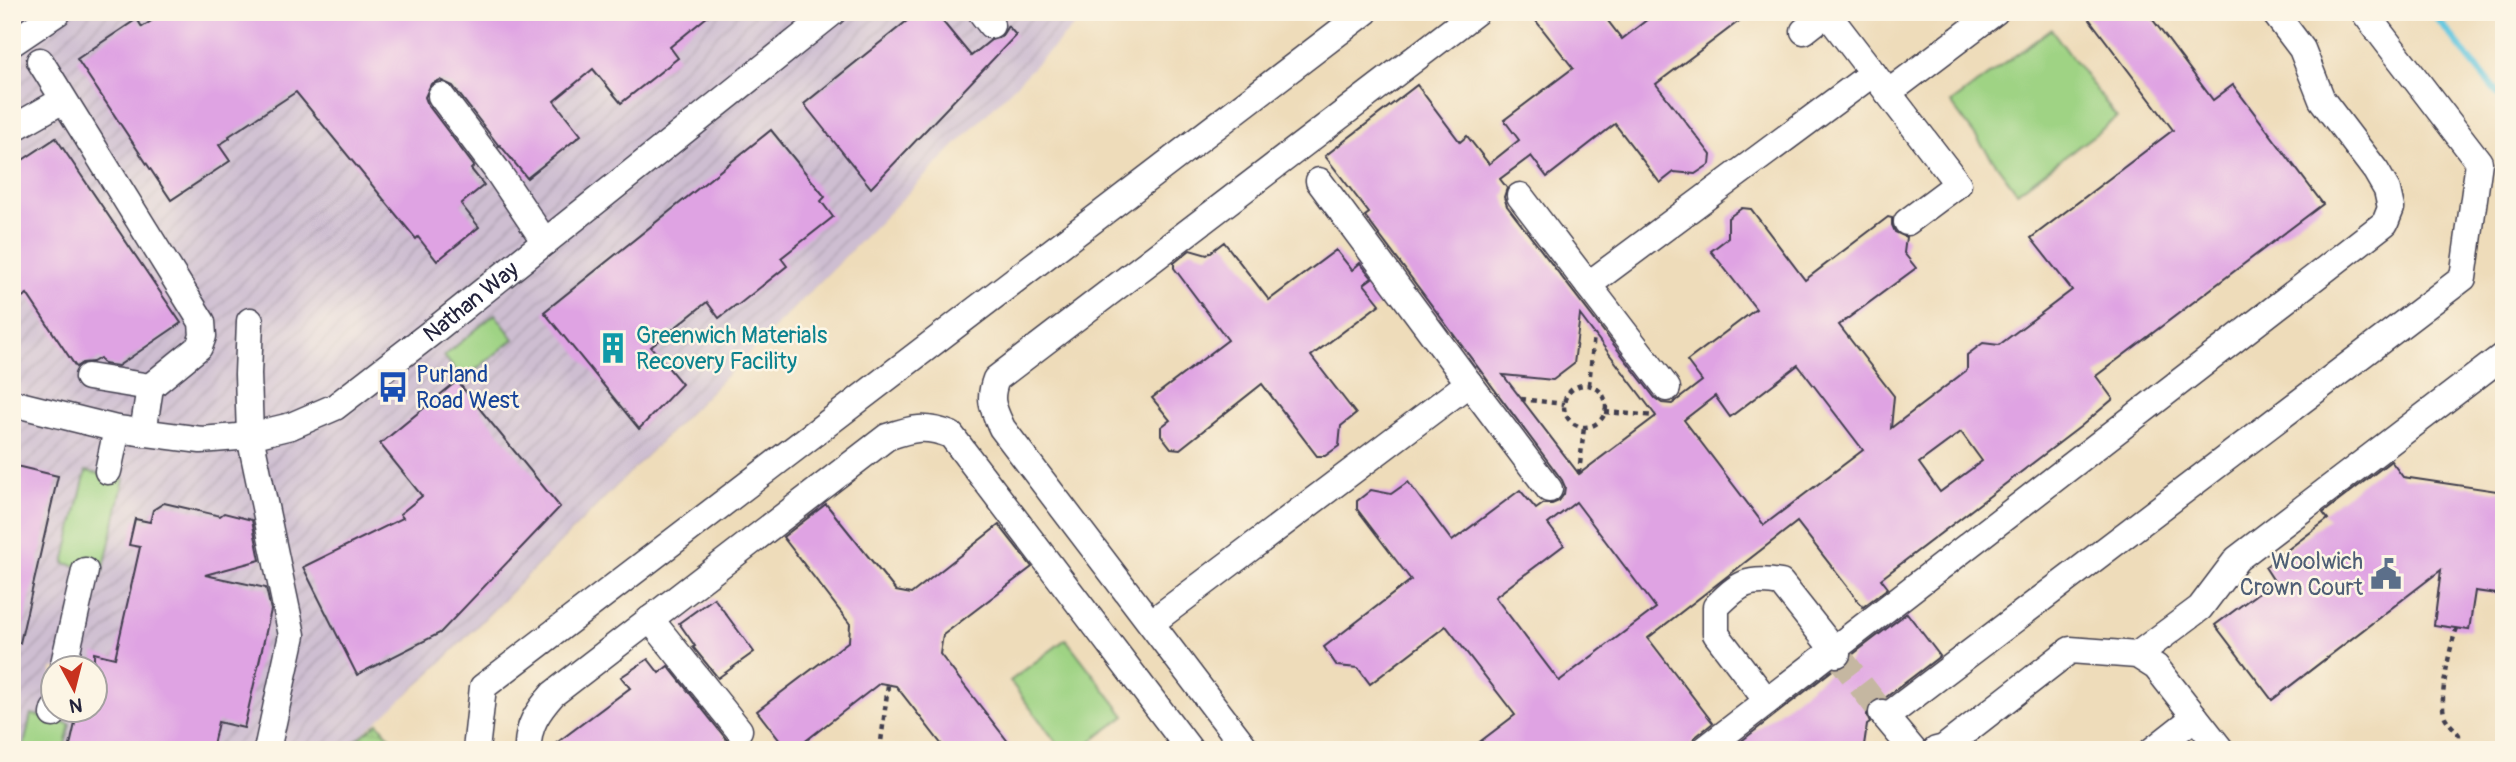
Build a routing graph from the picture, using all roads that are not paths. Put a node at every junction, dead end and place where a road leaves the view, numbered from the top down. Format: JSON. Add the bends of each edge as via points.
{"nodes":[{"id":1,"x":58,"y":12,"type":"edge"},
{"id":2,"x":833,"y":12,"type":"edge"},
{"id":3,"x":1365,"y":12,"type":"edge"},
{"id":4,"x":1476,"y":12,"type":"edge"},
{"id":5,"x":1826,"y":12,"type":"edge"},
{"id":6,"x":1995,"y":12,"type":"edge"},
{"id":7,"x":2274,"y":12,"type":"edge"},
{"id":8,"x":2364,"y":12,"type":"edge"},
{"id":9,"x":1804,"y":31,"type":"dead end"},
{"id":10,"x":12,"y":43,"type":"edge"},
{"id":11,"x":40,"y":61,"type":"dead end"},
{"id":12,"x":1881,"y":83,"type":"junction"},
{"id":13,"x":441,"y":96,"type":"dead end"},
{"id":14,"x":63,"y":100,"type":"junction"},
{"id":15,"x":12,"y":129,"type":"edge"},
{"id":16,"x":1319,"y":181,"type":"dead end"},
{"id":17,"x":1520,"y":196,"type":"dead end"},
{"id":18,"x":1907,"y":222,"type":"dead end"},
{"id":19,"x":545,"y":242,"type":"junction"},
{"id":20,"x":1588,"y":285,"type":"junction"},
{"id":21,"x":250,"y":321,"type":"dead end"},
{"id":22,"x":2504,"y":355,"type":"edge"},
{"id":23,"x":88,"y":377,"type":"dead end"},
{"id":24,"x":1469,"y":383,"type":"junction"},
{"id":25,"x":150,"y":387,"type":"junction"},
{"id":26,"x":1667,"y":388,"type":"dead end"},
{"id":27,"x":12,"y":403,"type":"edge"},
{"id":28,"x":117,"y":429,"type":"junction"},
{"id":29,"x":143,"y":433,"type":"junction"},
{"id":30,"x":250,"y":436,"type":"junction"},
{"id":31,"x":108,"y":471,"type":"dead end"},
{"id":32,"x":1549,"y":489,"type":"dead end"},
{"id":33,"x":85,"y":571,"type":"dead end"},
{"id":34,"x":650,"y":619,"type":"junction"},
{"id":35,"x":1151,"y":623,"type":"junction"},
{"id":36,"x":1836,"y":652,"type":"junction"},
{"id":37,"x":66,"y":654,"type":"edge"},
{"id":38,"x":2125,"y":654,"type":"junction"},
{"id":39,"x":1767,"y":701,"type":"junction"},
{"id":40,"x":2195,"y":717,"type":"junction"},
{"id":41,"x":739,"y":730,"type":"dead end"},
{"id":42,"x":267,"y":750,"type":"edge"},
{"id":43,"x":476,"y":750,"type":"edge"},
{"id":44,"x":528,"y":750,"type":"edge"},
{"id":45,"x":1191,"y":750,"type":"edge"},
{"id":46,"x":1247,"y":750,"type":"edge"},
{"id":47,"x":1704,"y":750,"type":"edge"},
{"id":48,"x":1913,"y":750,"type":"edge"},
{"id":49,"x":1936,"y":750,"type":"edge"},
{"id":50,"x":2153,"y":750,"type":"edge"},
{"id":51,"x":2221,"y":750,"type":"edge"}],
"edges":[{"from":1,"to":10,"type":"street"},
{"from":2,"to":19,"type":"street","name":"Nathan Way"},
{"from":3,"to":43,"type":"street","via":[[484,687]]},
{"from":4,"to":35,"type":"street","via":[[996,379],[990,394],[1002,428]]},
{"from":5,"to":9,"type":"street"},
{"from":5,"to":12,"type":"street"},
{"from":6,"to":12,"type":"street"},
{"from":7,"to":36,"type":"street","via":[[2302,49],[2322,100],[2387,190],[2391,208],[2385,223]]},
{"from":8,"to":48,"type":"street","via":[[2479,162],[2463,278],[1884,715]]},
{"from":11,"to":14,"type":"street"},
{"from":12,"to":18,"type":"street","via":[[1958,184]]},
{"from":12,"to":20,"type":"street"},
{"from":13,"to":19,"type":"street"},
{"from":14,"to":15,"type":"street"},
{"from":14,"to":25,"type":"street","via":[[202,322],[199,347]]},
{"from":16,"to":24,"type":"street"},
{"from":17,"to":20,"type":"street"},
{"from":19,"to":30,"type":"street","name":"Nathan Way","via":[[335,407],[291,426]]},
{"from":20,"to":26,"type":"street"},
{"from":21,"to":30,"type":"street"},
{"from":22,"to":38,"type":"street","via":[[2237,559],[2200,608]]},
{"from":23,"to":25,"type":"street"},
{"from":24,"to":32,"type":"street"},
{"from":24,"to":35,"type":"street"},
{"from":25,"to":29,"type":"street"},
{"from":27,"to":28,"type":"street","name":"Nathan Way"},
{"from":28,"to":29,"type":"street","name":"Nathan Way"},
{"from":28,"to":31,"type":"street"},
{"from":29,"to":30,"type":"street","name":"Nathan Way","via":[[201,440]]},
{"from":30,"to":42,"type":"street","via":[[292,635]]},
{"from":33,"to":37,"type":"street"},
{"from":34,"to":41,"type":"street"},
{"from":34,"to":44,"type":"street","via":[[553,694],[537,713]]},
{"from":34,"to":45,"type":"street","via":[[887,437],[933,428],[950,435]]},
{"from":35,"to":46,"type":"street"},
{"from":36,"to":39,"type":"street"},
{"from":36,"to":39,"type":"street","via":[[1781,583],[1759,579],[1735,588],[1716,607],[1716,634]]},
{"from":38,"to":40,"type":"street","via":[[2156,667]]},
{"from":38,"to":49,"type":"street","via":[[2070,650]]},
{"from":39,"to":47,"type":"street"},
{"from":40,"to":50,"type":"street"},
{"from":40,"to":51,"type":"street"}]}
